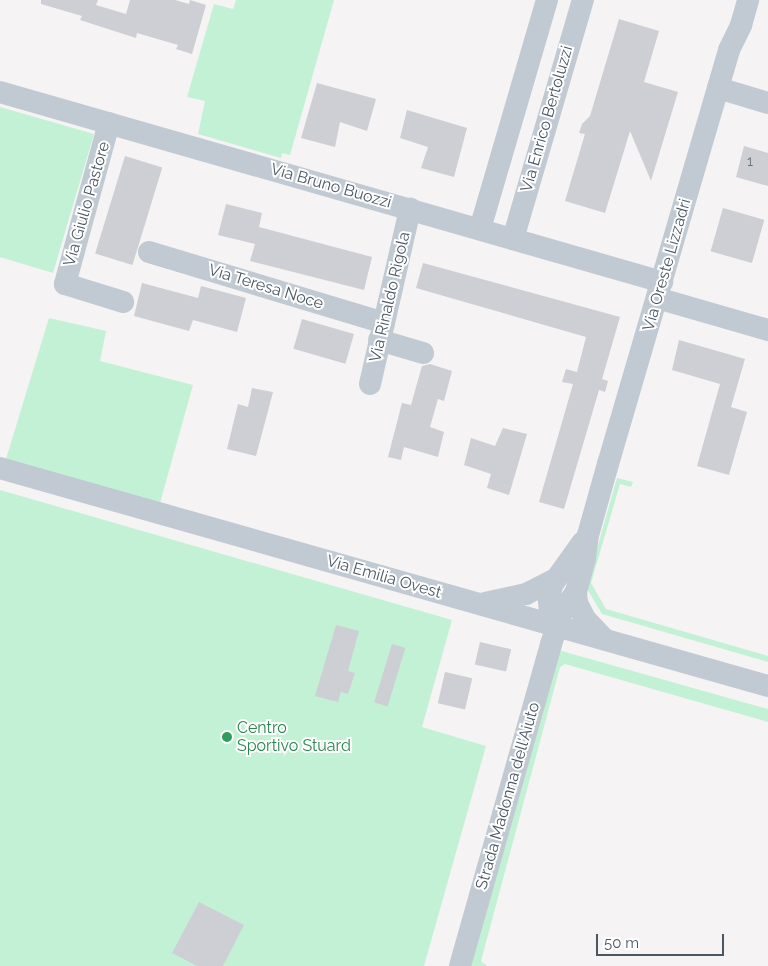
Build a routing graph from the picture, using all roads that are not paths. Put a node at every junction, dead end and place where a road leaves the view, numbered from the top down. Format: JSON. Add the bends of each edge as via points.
{"nodes":[{"id":1,"x":547,"y":0,"type":"edge"},
{"id":2,"x":583,"y":0,"type":"edge"},
{"id":3,"x":748,"y":0,"type":"edge"},
{"id":4,"x":718,"y":88,"type":"junction"},
{"id":5,"x":0,"y":92,"type":"edge"},
{"id":6,"x":768,"y":102,"type":"edge"},
{"id":7,"x":109,"y":123,"type":"junction"},
{"id":8,"x":410,"y":209,"type":"junction"},
{"id":9,"x":480,"y":229,"type":"junction"},
{"id":10,"x":513,"y":239,"type":"junction"},
{"id":11,"x":149,"y":252,"type":"dead end"},
{"id":12,"x":659,"y":290,"type":"junction"},
{"id":13,"x":122,"y":302,"type":"dead end"},
{"id":14,"x":768,"y":330,"type":"edge"},
{"id":15,"x":382,"y":331,"type":"junction"},
{"id":16,"x":424,"y":353,"type":"dead end"},
{"id":17,"x":370,"y":384,"type":"dead end"},
{"id":18,"x":0,"y":468,"type":"edge"},
{"id":19,"x":589,"y":531,"type":"junction"},
{"id":20,"x":554,"y":580,"type":"junction"},
{"id":21,"x":576,"y":592,"type":"junction"},
{"id":22,"x":473,"y":602,"type":"junction"},
{"id":23,"x":554,"y":625,"type":"junction"},
{"id":24,"x":604,"y":639,"type":"junction"},
{"id":25,"x":768,"y":686,"type":"edge"},
{"id":26,"x":460,"y":966,"type":"edge"}],
"edges":[{"from":1,"to":9,"type":"street","name":"Via Enrico Bertoluzzi"},
{"from":2,"to":10,"type":"street","name":"Via Enrico Bertoluzzi"},
{"from":3,"to":4,"type":"street","name":"Via Oreste Lizzadri"},
{"from":4,"to":6,"type":"street"},
{"from":4,"to":12,"type":"street","name":"Via Oreste Lizzadri"},
{"from":5,"to":7,"type":"street","name":"Via Bruno Buozzi"},
{"from":7,"to":8,"type":"street","name":"Via Bruno Buozzi"},
{"from":7,"to":13,"type":"street","name":"Via Giulio Pastore","via":[[64,284]]},
{"from":8,"to":9,"type":"street","name":"Via Bruno Buozzi"},
{"from":8,"to":15,"type":"street","name":"Via Rinaldo Rigola"},
{"from":9,"to":10,"type":"street","name":"Via Bruno Buozzi"},
{"from":10,"to":12,"type":"street","name":"Via Bruno Buozzi"},
{"from":11,"to":15,"type":"street","name":"Via Teresa Noce"},
{"from":12,"to":14,"type":"street","name":"Via Bruno Buozzi"},
{"from":12,"to":19,"type":"street","name":"Via Oreste Lizzadri"},
{"from":15,"to":16,"type":"street","name":"Via Teresa Noce"},
{"from":15,"to":17,"type":"street","name":"Via Rinaldo Rigola"},
{"from":18,"to":22,"type":"street","name":"Via Emilia Ovest"},
{"from":19,"to":20,"type":"street","name":"Via Oreste Lizzadri","via":[[570,562]]},
{"from":19,"to":21,"type":"street","name":"Via Oreste Lizzadri"},
{"from":20,"to":22,"type":"street","name":"Via Oreste Lizzadri","via":[[526,594]]},
{"from":20,"to":23,"type":"street","via":[[549,595]]},
{"from":21,"to":23,"type":"street","name":"Via Oreste Lizzadri"},
{"from":21,"to":24,"type":"street","via":[[577,603],[585,619]]},
{"from":22,"to":23,"type":"street","name":"Via Emilia Ovest"},
{"from":23,"to":24,"type":"street","name":"Via Emilia Ovest"},
{"from":23,"to":26,"type":"street","name":"Strada Madonna dell'Aiuto"},
{"from":24,"to":25,"type":"street","name":"Via Emilia Ovest"}]}
